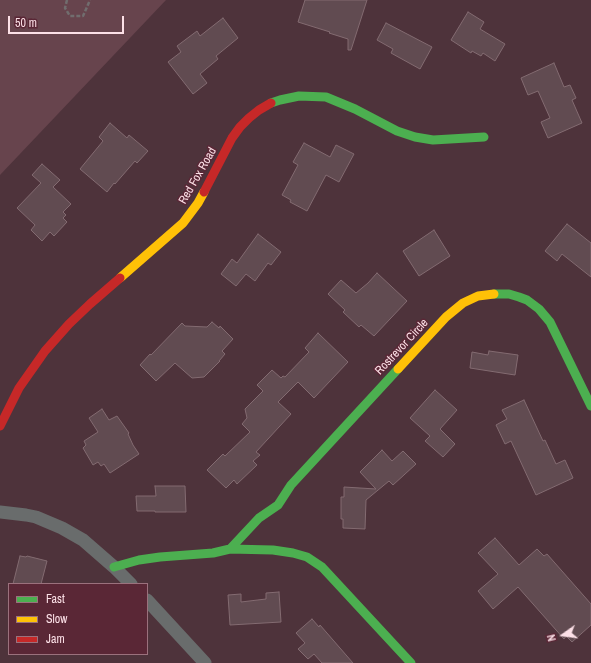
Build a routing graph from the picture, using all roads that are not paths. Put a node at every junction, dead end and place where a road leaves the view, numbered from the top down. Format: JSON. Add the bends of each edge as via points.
{"nodes":[{"id":1,"x":484,"y":136,"type":"dead end"},
{"id":2,"x":591,"y":406,"type":"edge"},
{"id":3,"x":0,"y":426,"type":"edge"},
{"id":4,"x":0,"y":512,"type":"edge"},
{"id":5,"x":230,"y":549,"type":"junction"},
{"id":6,"x":114,"y":567,"type":"junction"},
{"id":7,"x":130,"y":583,"type":"edge"},
{"id":8,"x":148,"y":601,"type":"edge"},
{"id":9,"x":205,"y":663,"type":"edge"},
{"id":10,"x":411,"y":663,"type":"edge"}],
"edges":[{"from":1,"to":3,"type":"street","name":"Red Fox Road","via":[[432,140],[415,138],[326,97],[299,96],[280,100],[259,110],[232,138],[198,203],[183,223],[69,324],[45,351],[19,388]]},
{"from":2,"to":5,"type":"street","name":"Rostrevor Circle","via":[[550,322],[539,309],[527,300],[509,294],[478,296],[463,303],[446,317],[291,485],[278,505],[258,518]]},
{"from":4,"to":6,"type":"street","via":[[36,517],[62,528],[83,540]]},
{"from":5,"to":6,"type":"street","via":[[139,560]]},
{"from":5,"to":10,"type":"street","via":[[272,550],[307,556],[314,560]]},
{"from":6,"to":7,"type":"street"},
{"from":8,"to":9,"type":"street"}]}
